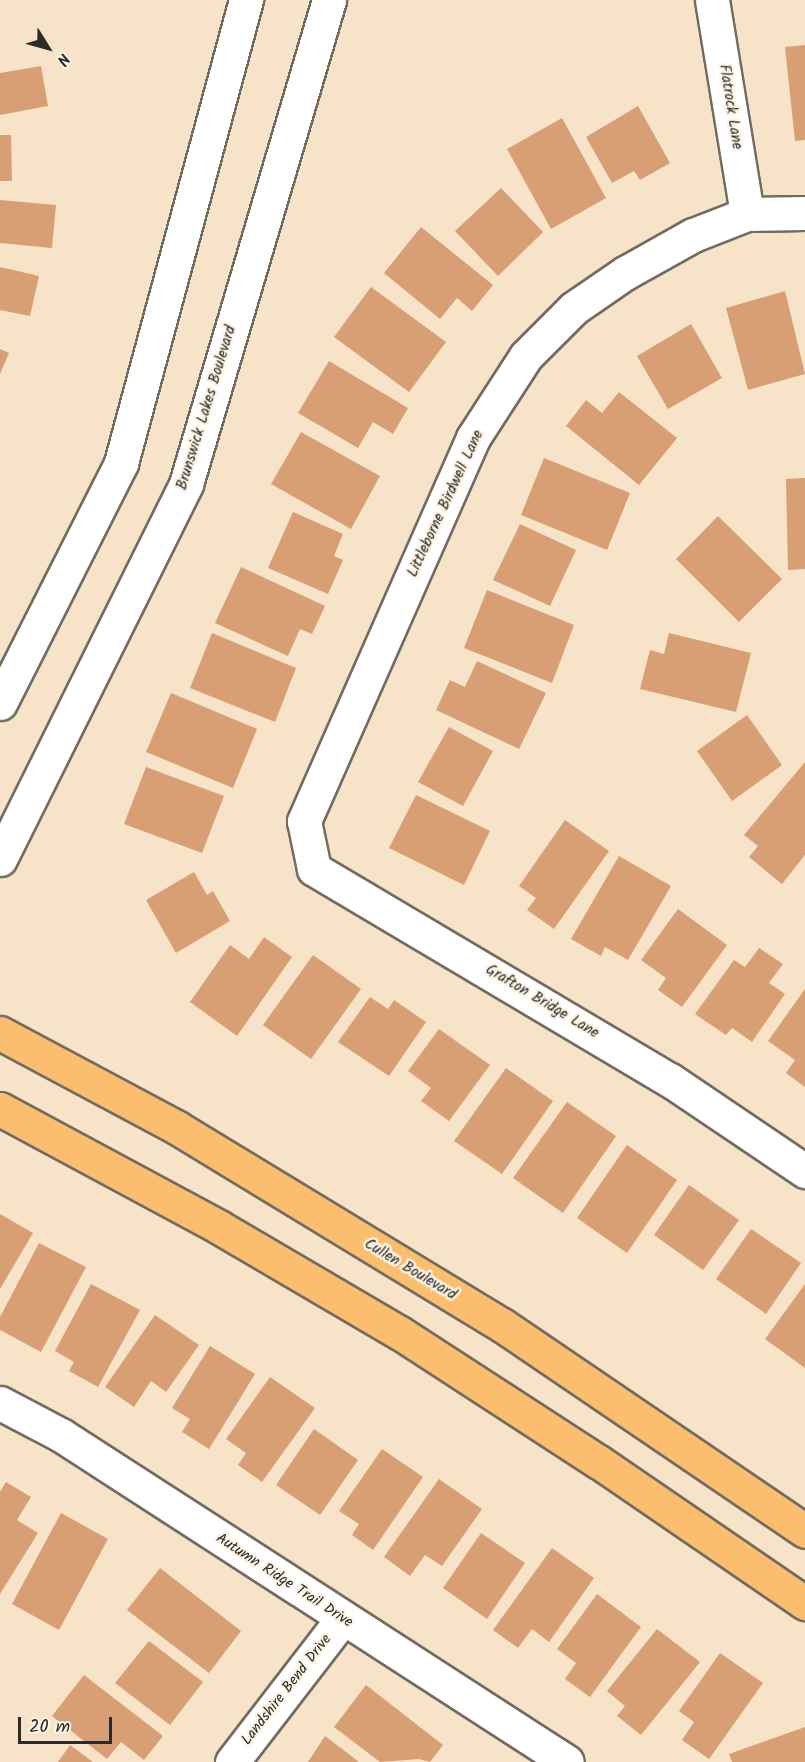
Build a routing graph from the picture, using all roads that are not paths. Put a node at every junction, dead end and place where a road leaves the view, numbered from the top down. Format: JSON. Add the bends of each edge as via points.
{"nodes":[{"id":1,"x":246,"y":0,"type":"edge"},
{"id":2,"x":329,"y":0,"type":"edge"},
{"id":3,"x":712,"y":0,"type":"edge"},
{"id":4,"x":805,"y":213,"type":"edge"},
{"id":5,"x":747,"y":214,"type":"junction"},
{"id":6,"x":0,"y":703,"type":"edge"},
{"id":7,"x":304,"y":821,"type":"joint"},
{"id":8,"x":0,"y":860,"type":"edge"},
{"id":9,"x":0,"y":1033,"type":"edge"},
{"id":10,"x":0,"y":1109,"type":"edge"},
{"id":11,"x":805,"y":1171,"type":"edge"},
{"id":12,"x":0,"y":1403,"type":"edge"},
{"id":13,"x":805,"y":1531,"type":"edge"},
{"id":14,"x":805,"y":1603,"type":"edge"},
{"id":15,"x":342,"y":1619,"type":"junction"},
{"id":16,"x":232,"y":1762,"type":"edge"},
{"id":17,"x":567,"y":1762,"type":"edge"}],
"edges":[{"from":1,"to":6,"type":"street","via":[[121,463]]},
{"from":2,"to":8,"type":"street","name":"Brunswick Lakes Boulevard","via":[[186,484]]},
{"from":3,"to":5,"type":"street","name":"Flatrock Lane"},
{"from":4,"to":5,"type":"street","name":"Littleborne Birdwell Lane"},
{"from":5,"to":7,"type":"street","name":"Littleborne Birdwell Lane","via":[[693,235],[625,273],[574,308],[526,356],[473,438]]},
{"from":7,"to":11,"type":"street","name":"Grafton Bridge Lane","via":[[314,869],[670,1080]]},
{"from":9,"to":13,"type":"main road","name":"Cullen Boulevard","via":[[176,1128],[502,1325]]},
{"from":10,"to":14,"type":"main road","via":[[219,1227],[400,1333],[599,1462]]},
{"from":12,"to":15,"type":"street","name":"Autumn Ridge Trail Drive","via":[[61,1435]]},
{"from":15,"to":16,"type":"street","name":"Landshire Bend Drive"},
{"from":15,"to":17,"type":"street","name":"Autumn Ridge Trail Drive"}]}
